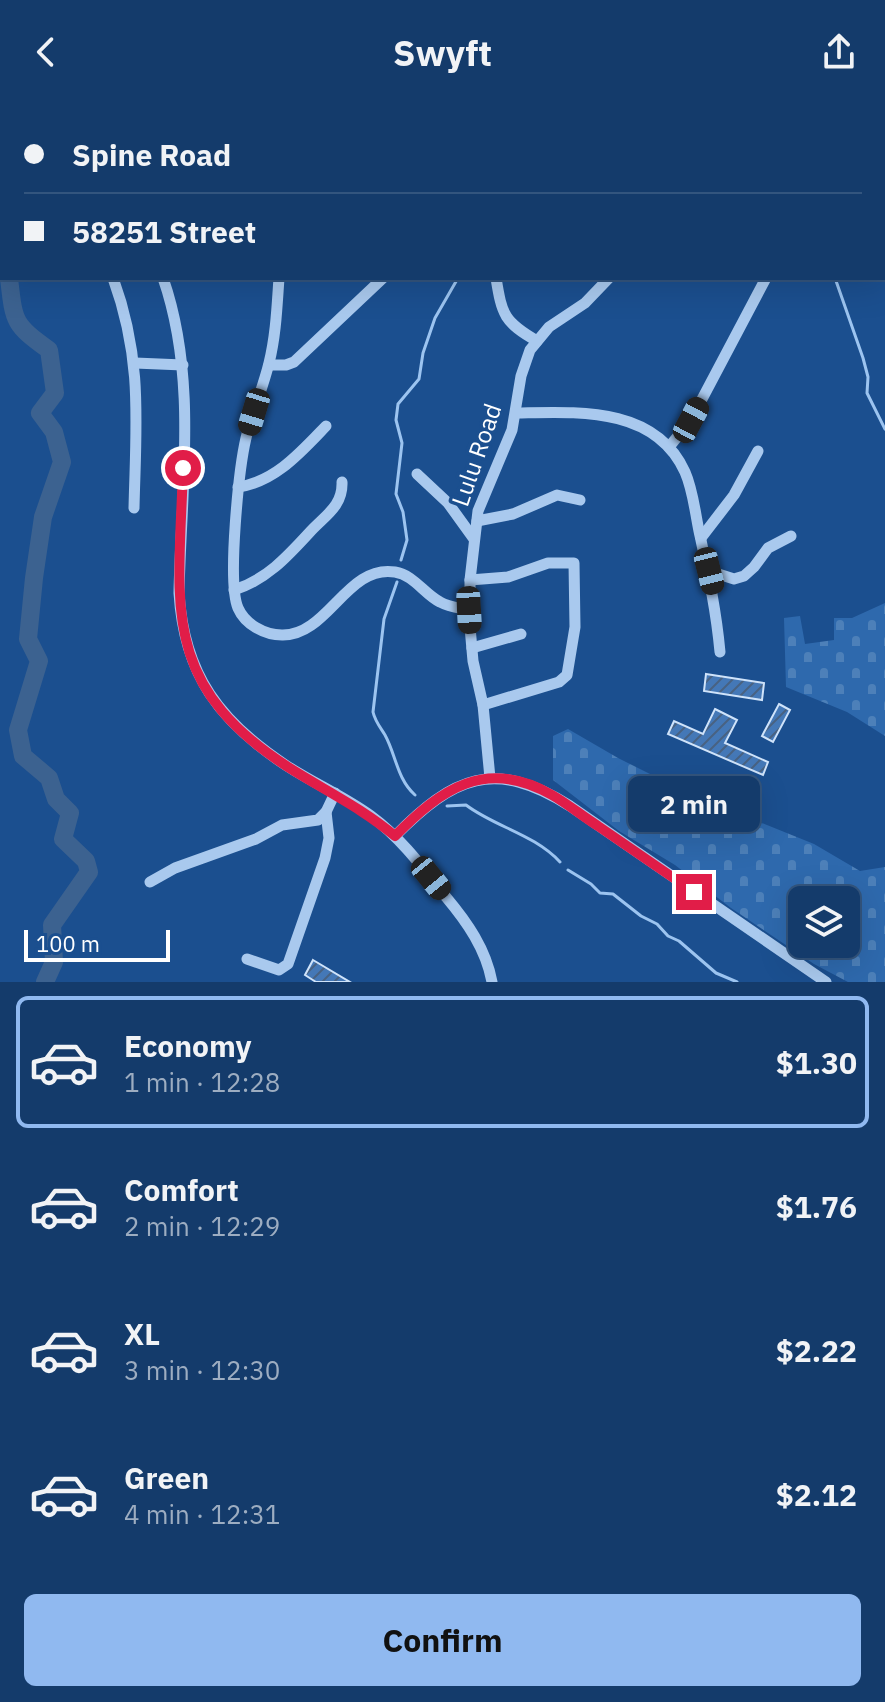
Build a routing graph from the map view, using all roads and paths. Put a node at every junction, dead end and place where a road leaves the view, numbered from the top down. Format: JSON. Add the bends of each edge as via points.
{"nodes":[{"id":1,"x":114,"y":280,"type":"edge"},
{"id":2,"x":164,"y":280,"type":"edge"},
{"id":3,"x":279,"y":280,"type":"edge"},
{"id":4,"x":381,"y":280,"type":"edge"},
{"id":5,"x":496,"y":280,"type":"edge"},
{"id":6,"x":607,"y":280,"type":"edge"},
{"id":7,"x":765,"y":280,"type":"edge"},
{"id":8,"x":537,"y":341,"type":"junction"},
{"id":9,"x":135,"y":363,"type":"junction"},
{"id":10,"x":183,"y":365,"type":"junction"},
{"id":11,"x":269,"y":365,"type":"junction"},
{"id":12,"x":517,"y":413,"type":"junction"},
{"id":13,"x":326,"y":426,"type":"dead end"},
{"id":14,"x":669,"y":447,"type":"junction"},
{"id":15,"x":758,"y":451,"type":"dead end"},
{"id":16,"x":417,"y":474,"type":"dead end"},
{"id":17,"x":342,"y":482,"type":"dead end"},
{"id":18,"x":238,"y":487,"type":"junction"},
{"id":19,"x":580,"y":500,"type":"dead end"},
{"id":20,"x":134,"y":508,"type":"dead end"},
{"id":21,"x":477,"y":521,"type":"junction"},
{"id":22,"x":791,"y":536,"type":"dead end"},
{"id":23,"x":701,"y":538,"type":"junction"},
{"id":24,"x":474,"y":539,"type":"junction"},
{"id":25,"x":709,"y":571,"type":"junction"},
{"id":26,"x":470,"y":580,"type":"junction"},
{"id":27,"x":234,"y":590,"type":"junction"},
{"id":28,"x":469,"y":610,"type":"junction"},
{"id":29,"x":521,"y":634,"type":"dead end"},
{"id":30,"x":472,"y":648,"type":"junction"},
{"id":31,"x":720,"y":652,"type":"dead end"},
{"id":32,"x":483,"y":705,"type":"junction"},
{"id":33,"x":490,"y":778,"type":"junction"},
{"id":34,"x":335,"y":793,"type":"junction"},
{"id":35,"x":326,"y":812,"type":"junction"},
{"id":36,"x":395,"y":836,"type":"junction"},
{"id":37,"x":150,"y":882,"type":"dead end"},
{"id":38,"x":247,"y":959,"type":"dead end"},
{"id":39,"x":492,"y":982,"type":"edge"},
{"id":40,"x":826,"y":982,"type":"edge"}],
"edges":[{"from":1,"to":9,"type":"street"},
{"from":2,"to":10,"type":"street"},
{"from":3,"to":11,"type":"street"},
{"from":4,"to":11,"type":"street","via":[[294,362]]},
{"from":5,"to":8,"type":"street","via":[[512,327]]},
{"from":6,"to":8,"type":"street","name":"Lulu Road"},
{"from":7,"to":14,"type":"street","via":[[691,420]]},
{"from":8,"to":12,"type":"street","name":"Lulu Road","via":[[521,376]]},
{"from":9,"to":10,"type":"street"},
{"from":9,"to":20,"type":"street"},
{"from":10,"to":34,"type":"street","via":[[179,593],[187,646],[212,701],[235,727]]},
{"from":11,"to":18,"type":"street"},
{"from":12,"to":14,"type":"street","via":[[606,414],[643,428]]},
{"from":12,"to":21,"type":"street","name":"Lulu Road"},
{"from":13,"to":18,"type":"street","via":[[278,471]]},
{"from":14,"to":23,"type":"street","via":[[685,472]]},
{"from":15,"to":23,"type":"street","via":[[734,495]]},
{"from":16,"to":24,"type":"street","via":[[448,503]]},
{"from":17,"to":27,"type":"street","via":[[335,508],[293,552],[264,576]]},
{"from":18,"to":27,"type":"street"},
{"from":19,"to":21,"type":"street","via":[[552,496],[521,511]]},
{"from":21,"to":24,"type":"street","name":"Lulu Road"},
{"from":22,"to":25,"type":"street","via":[[768,548],[744,576],[734,579]]},
{"from":23,"to":25,"type":"street"},
{"from":24,"to":26,"type":"street","name":"Lulu Road"},
{"from":25,"to":31,"type":"street"},
{"from":26,"to":28,"type":"street","name":"Lulu Road"},
{"from":26,"to":32,"type":"street","via":[[508,577],[548,563],[574,563],[575,627],[567,675]]},
{"from":27,"to":28,"type":"street","via":[[245,619],[266,633],[286,636],[305,629],[365,578],[385,572],[406,576],[439,602]]},
{"from":28,"to":30,"type":"street","name":"Lulu Road"},
{"from":29,"to":30,"type":"street"},
{"from":30,"to":32,"type":"street","name":"Lulu Road"},
{"from":32,"to":33,"type":"street","name":"Lulu Road"},
{"from":33,"to":36,"type":"street","via":[[437,797]]},
{"from":33,"to":40,"type":"street","via":[[549,793]]},
{"from":34,"to":35,"type":"street"},
{"from":34,"to":36,"type":"street"},
{"from":35,"to":37,"type":"street","via":[[318,820],[282,825]]},
{"from":35,"to":38,"type":"street","via":[[325,858],[288,964],[279,970]]},
{"from":36,"to":39,"type":"street","via":[[462,917]]}]}
